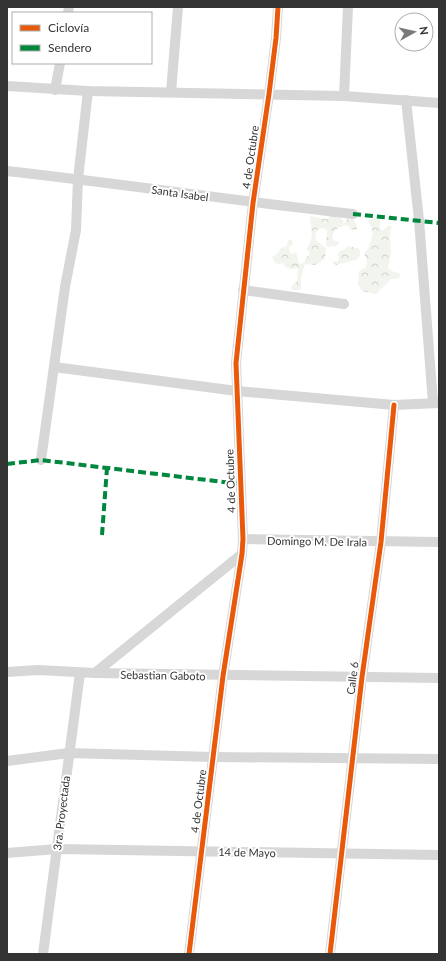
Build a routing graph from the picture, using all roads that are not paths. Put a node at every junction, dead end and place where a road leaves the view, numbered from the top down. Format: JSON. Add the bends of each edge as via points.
{"nodes":[{"id":1,"x":178,"y":7,"type":"edge"},
{"id":2,"x":278,"y":7,"type":"edge"},
{"id":3,"x":348,"y":7,"type":"edge"},
{"id":4,"x":60,"y":64,"type":"edge"},
{"id":5,"x":7,"y":86,"type":"edge"},
{"id":6,"x":55,"y":90,"type":"junction"},
{"id":7,"x":88,"y":91,"type":"junction"},
{"id":8,"x":171,"y":92,"type":"junction"},
{"id":9,"x":269,"y":94,"type":"junction"},
{"id":10,"x":344,"y":96,"type":"junction"},
{"id":11,"x":406,"y":100,"type":"junction"},
{"id":12,"x":439,"y":103,"type":"edge"},
{"id":13,"x":7,"y":171,"type":"edge"},
{"id":14,"x":78,"y":179,"type":"junction"},
{"id":15,"x":253,"y":203,"type":"junction"},
{"id":16,"x":353,"y":214,"type":"dead end"},
{"id":17,"x":243,"y":290,"type":"junction"},
{"id":18,"x":344,"y":304,"type":"dead end"},
{"id":19,"x":54,"y":367,"type":"junction"},
{"id":20,"x":237,"y":391,"type":"junction"},
{"id":21,"x":436,"y":403,"type":"edge"},
{"id":22,"x":394,"y":405,"type":"junction"},
{"id":23,"x":41,"y":460,"type":"dead end"},
{"id":24,"x":243,"y":539,"type":"junction"},
{"id":25,"x":381,"y":542,"type":"junction"},
{"id":26,"x":439,"y":542,"type":"edge"},
{"id":27,"x":242,"y":554,"type":"junction"},
{"id":28,"x":7,"y":672,"type":"edge"},
{"id":29,"x":80,"y":673,"type":"junction"},
{"id":30,"x":95,"y":674,"type":"junction"},
{"id":31,"x":224,"y":676,"type":"junction"},
{"id":32,"x":362,"y":677,"type":"junction"},
{"id":33,"x":439,"y":678,"type":"edge"},
{"id":34,"x":69,"y":753,"type":"junction"},
{"id":35,"x":213,"y":757,"type":"junction"},
{"id":36,"x":353,"y":758,"type":"junction"},
{"id":37,"x":439,"y":759,"type":"edge"},
{"id":38,"x":7,"y":761,"type":"edge"},
{"id":39,"x":56,"y":849,"type":"junction"},
{"id":40,"x":201,"y":852,"type":"junction"},
{"id":41,"x":7,"y":854,"type":"edge"},
{"id":42,"x":343,"y":854,"type":"junction"},
{"id":43,"x":439,"y":855,"type":"edge"},
{"id":44,"x":43,"y":954,"type":"edge"},
{"id":45,"x":188,"y":954,"type":"edge"},
{"id":46,"x":330,"y":954,"type":"edge"}],
"edges":[{"from":1,"to":8,"type":"street"},
{"from":2,"to":9,"type":"street","name":"4 de Octubre"},
{"from":3,"to":10,"type":"street"},
{"from":4,"to":6,"type":"street"},
{"from":5,"to":6,"type":"street"},
{"from":6,"to":7,"type":"street"},
{"from":7,"to":8,"type":"street"},
{"from":7,"to":14,"type":"street"},
{"from":8,"to":9,"type":"street"},
{"from":9,"to":10,"type":"street"},
{"from":9,"to":15,"type":"street","name":"4 de Octubre"},
{"from":10,"to":11,"type":"street"},
{"from":11,"to":12,"type":"street"},
{"from":11,"to":21,"type":"street"},
{"from":13,"to":14,"type":"street","name":"Santa Isabel"},
{"from":14,"to":15,"type":"street","name":"Santa Isabel"},
{"from":14,"to":19,"type":"street","via":[[76,230]]},
{"from":15,"to":16,"type":"street","name":"Santa Isabel"},
{"from":15,"to":17,"type":"street","name":"4 de Octubre"},
{"from":17,"to":18,"type":"street"},
{"from":17,"to":20,"type":"street","name":"4 de Octubre","via":[[236,363]]},
{"from":19,"to":20,"type":"street"},
{"from":19,"to":23,"type":"street"},
{"from":20,"to":22,"type":"street"},
{"from":20,"to":24,"type":"street","name":"4 de Octubre"},
{"from":21,"to":22,"type":"street"},
{"from":22,"to":25,"type":"street","name":"Calle 6"},
{"from":24,"to":25,"type":"street","name":"Domingo M. De Irala"},
{"from":24,"to":27,"type":"street","name":"4 de Octubre"},
{"from":25,"to":26,"type":"street","name":"Domingo M. De Irala"},
{"from":25,"to":32,"type":"street","name":"Calle 6"},
{"from":27,"to":30,"type":"street"},
{"from":27,"to":31,"type":"street","name":"4 de Octubre"},
{"from":28,"to":29,"type":"street","name":"Sebastian Gaboto","via":[[38,670]]},
{"from":29,"to":30,"type":"street","name":"Sebastian Gaboto"},
{"from":29,"to":34,"type":"street","name":"3ra. Proyectada"},
{"from":30,"to":31,"type":"street","name":"Sebastian Gaboto"},
{"from":31,"to":32,"type":"street","name":"Sebastian Gaboto"},
{"from":31,"to":35,"type":"street","name":"4 de Octubre"},
{"from":32,"to":33,"type":"street","name":"Sebastian Gaboto"},
{"from":32,"to":36,"type":"street","name":"Calle 6"},
{"from":34,"to":35,"type":"street"},
{"from":34,"to":38,"type":"street"},
{"from":34,"to":39,"type":"street","name":"3ra. Proyectada"},
{"from":35,"to":36,"type":"street"},
{"from":35,"to":40,"type":"street","name":"4 de Octubre"},
{"from":36,"to":37,"type":"street"},
{"from":36,"to":42,"type":"street","name":"Calle 6"},
{"from":39,"to":40,"type":"street","name":"14 de Mayo"},
{"from":39,"to":41,"type":"street","name":"14 de Mayo"},
{"from":39,"to":44,"type":"street","name":"3ra. Proyectada"},
{"from":40,"to":42,"type":"street","name":"14 de Mayo"},
{"from":40,"to":45,"type":"street","name":"4 de Octubre"},
{"from":42,"to":43,"type":"street","name":"14 de Mayo"},
{"from":42,"to":46,"type":"street","name":"Calle 6"}]}
